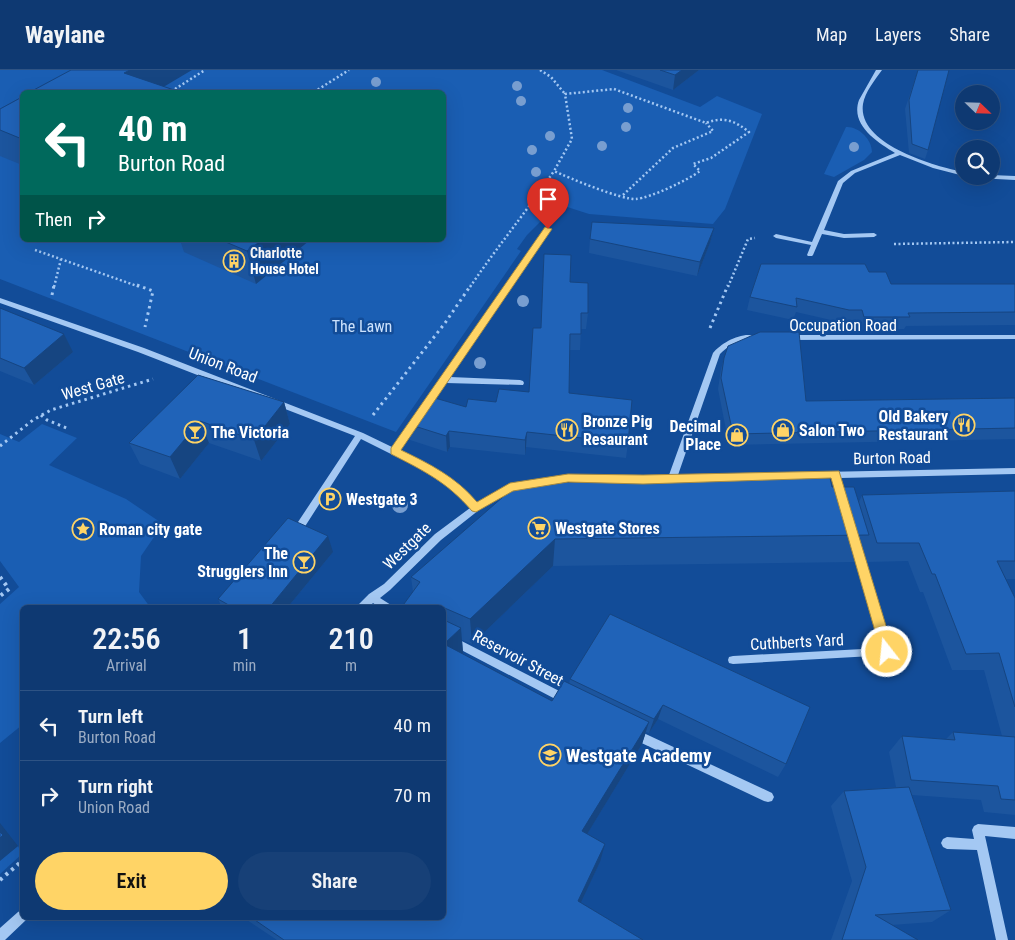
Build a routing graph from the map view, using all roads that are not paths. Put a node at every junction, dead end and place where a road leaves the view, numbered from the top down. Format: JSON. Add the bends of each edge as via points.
{"nodes":[{"id":1,"x":879,"y":70,"type":"edge"},
{"id":2,"x":900,"y":153,"type":"junction"},
{"id":3,"x":955,"y":172,"type":"edge"},
{"id":4,"x":1000,"y":177,"type":"edge"},
{"id":5,"x":1015,"y":178,"type":"edge"},
{"id":6,"x":548,"y":229,"type":"dead end"},
{"id":7,"x":819,"y":230,"type":"junction"},
{"id":8,"x":874,"y":235,"type":"road end"},
{"id":9,"x":776,"y":236,"type":"dead end"},
{"id":10,"x":814,"y":244,"type":"junction"},
{"id":11,"x":810,"y":255,"type":"dead end"},
{"id":12,"x":0,"y":300,"type":"edge"},
{"id":13,"x":1015,"y":337,"type":"edge"},
{"id":14,"x":762,"y":338,"type":"edge"},
{"id":15,"x":780,"y":338,"type":"edge"},
{"id":16,"x":445,"y":380,"type":"junction"},
{"id":17,"x":520,"y":383,"type":"dead end"},
{"id":18,"x":360,"y":435,"type":"junction"},
{"id":19,"x":394,"y":451,"type":"junction"},
{"id":20,"x":1015,"y":471,"type":"edge"},
{"id":21,"x":835,"y":474,"type":"junction"},
{"id":22,"x":673,"y":477,"type":"junction"},
{"id":23,"x":476,"y":508,"type":"junction"},
{"id":24,"x":846,"y":511,"type":"edge"},
{"id":25,"x":301,"y":525,"type":"edge"},
{"id":26,"x":851,"y":530,"type":"edge"},
{"id":27,"x":372,"y":597,"type":"junction"},
{"id":28,"x":363,"y":605,"type":"edge"},
{"id":29,"x":384,"y":605,"type":"edge"},
{"id":30,"x":446,"y":637,"type":"edge"},
{"id":31,"x":733,"y":660,"type":"dead end"},
{"id":32,"x":578,"y":706,"type":"edge"},
{"id":33,"x":621,"y":727,"type":"edge"},
{"id":34,"x":768,"y":797,"type":"dead end"},
{"id":35,"x":1015,"y":833,"type":"edge"},
{"id":36,"x":947,"y":843,"type":"dead end"},
{"id":37,"x":982,"y":845,"type":"junction"},
{"id":38,"x":20,"y":918,"type":"edge"},
{"id":39,"x":0,"y":936,"type":"edge"},
{"id":40,"x":1002,"y":940,"type":"edge"}],
"edges":[{"from":1,"to":2,"type":"street","via":[[860,104],[862,118],[873,133]]},
{"from":2,"to":3,"type":"street"},
{"from":2,"to":7,"type":"street","via":[[853,172],[840,182]]},
{"from":4,"to":5,"type":"street"},
{"from":6,"to":16,"type":"street"},
{"from":7,"to":8,"type":"street","via":[[844,236]]},
{"from":7,"to":10,"type":"street"},
{"from":9,"to":10,"type":"street"},
{"from":10,"to":11,"type":"street"},
{"from":12,"to":18,"type":"street","name":"Union Road","via":[[141,350]]},
{"from":13,"to":15,"type":"street","name":"Occupation Road"},
{"from":14,"to":22,"type":"street","via":[[737,339],[717,353]]},
{"from":16,"to":17,"type":"street"},
{"from":16,"to":19,"type":"street"},
{"from":18,"to":19,"type":"street","name":"Union Road"},
{"from":18,"to":25,"type":"street"},
{"from":19,"to":23,"type":"street","name":"Union Road","via":[[458,488]]},
{"from":20,"to":21,"type":"street","name":"Burton Road"},
{"from":21,"to":22,"type":"street","name":"Burton Road"},
{"from":21,"to":24,"type":"street"},
{"from":22,"to":23,"type":"street","name":"Burton Road","via":[[568,478],[539,482],[510,487]]},
{"from":23,"to":27,"type":"street","name":"Westgate","via":[[438,537],[387,587]]},
{"from":26,"to":31,"type":"street","name":"Cuthberts Yard","via":[[887,652]]},
{"from":27,"to":28,"type":"street","name":"Westgate"},
{"from":27,"to":29,"type":"street"},
{"from":30,"to":32,"type":"street","name":"Reservoir Street"},
{"from":33,"to":34,"type":"street"},
{"from":35,"to":37,"type":"street","via":[[978,830]]},
{"from":36,"to":37,"type":"street"},
{"from":37,"to":40,"type":"street"},
{"from":38,"to":39,"type":"street"}]}
